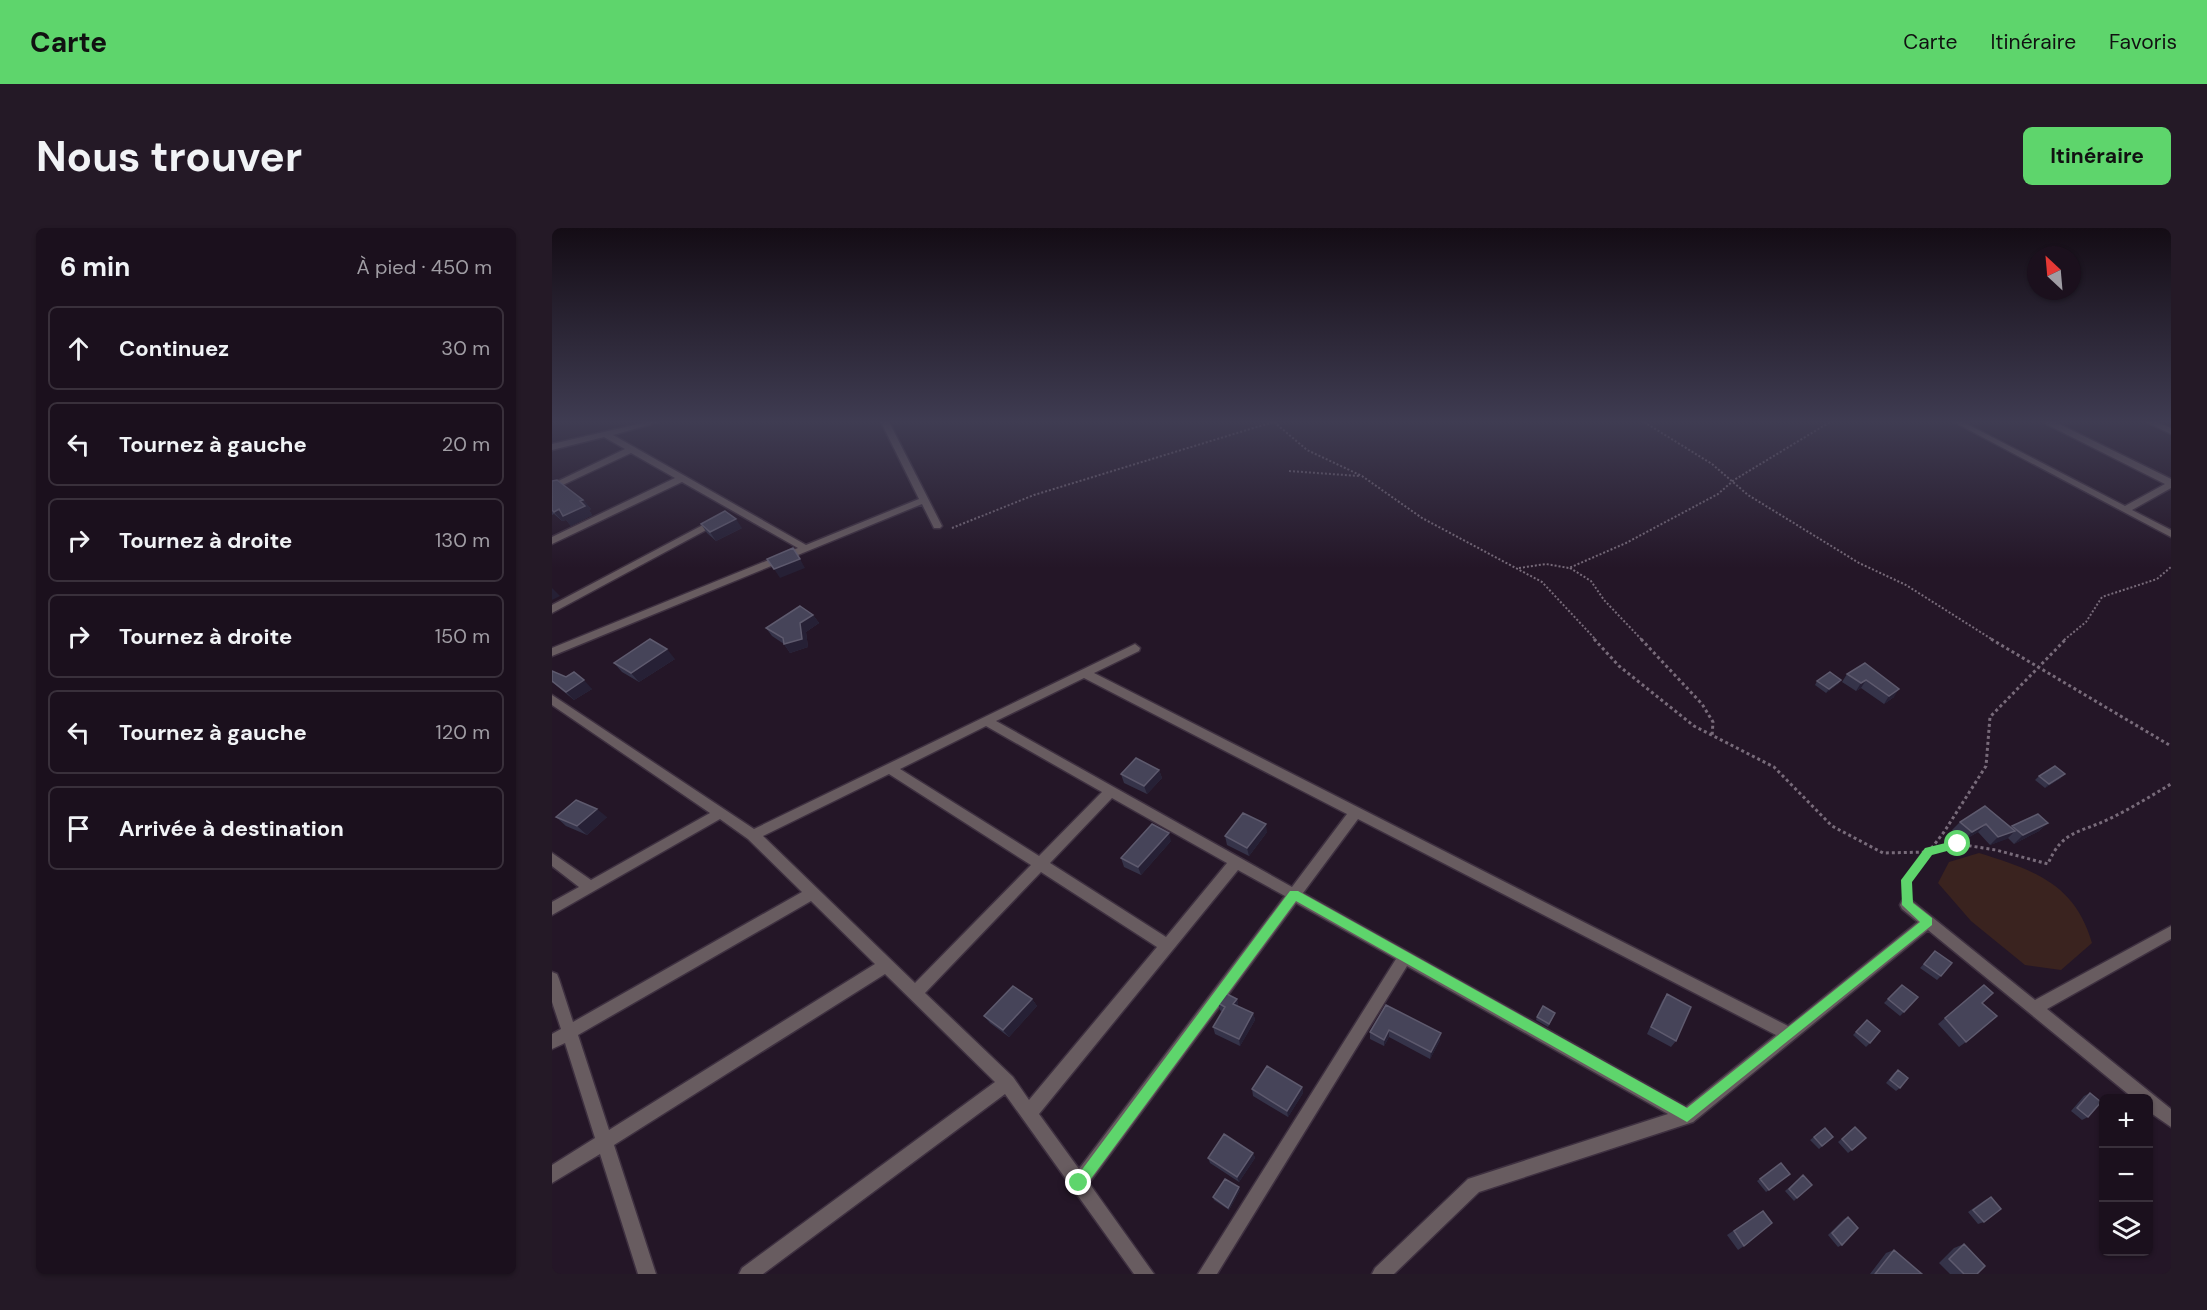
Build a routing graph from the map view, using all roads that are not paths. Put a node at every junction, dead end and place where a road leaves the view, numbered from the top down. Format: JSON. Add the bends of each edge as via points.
{"nodes":[{"id":1,"x":586,"y":471,"type":"edge"},
{"id":2,"x":670,"y":471,"type":"edge"},
{"id":3,"x":909,"y":471,"type":"edge"},
{"id":4,"x":2051,"y":471,"type":"edge"},
{"id":5,"x":2145,"y":471,"type":"edge"},
{"id":6,"x":682,"y":478,"type":"junction"},
{"id":7,"x":2171,"y":484,"type":"edge"},
{"id":8,"x":552,"y":487,"type":"edge"},
{"id":9,"x":924,"y":500,"type":"junction"},
{"id":10,"x":738,"y":510,"type":"junction"},
{"id":11,"x":2125,"y":510,"type":"junction"},
{"id":12,"x":937,"y":526,"type":"dead end"},
{"id":13,"x":2171,"y":534,"type":"edge"},
{"id":14,"x":552,"y":541,"type":"edge"},
{"id":15,"x":806,"y":548,"type":"junction"},
{"id":16,"x":552,"y":609,"type":"edge"},
{"id":17,"x":1135,"y":648,"type":"dead end"},
{"id":18,"x":552,"y":652,"type":"edge"},
{"id":19,"x":1084,"y":673,"type":"junction"},
{"id":20,"x":552,"y":699,"type":"edge"},
{"id":21,"x":986,"y":721,"type":"junction"},
{"id":22,"x":889,"y":768,"type":"junction"},
{"id":23,"x":1111,"y":791,"type":"junction"},
{"id":24,"x":1356,"y":812,"type":"junction"},
{"id":25,"x":720,"y":813,"type":"junction"},
{"id":26,"x":753,"y":835,"type":"junction"},
{"id":27,"x":552,"y":859,"type":"edge"},
{"id":28,"x":1236,"y":862,"type":"junction"},
{"id":29,"x":1040,"y":864,"type":"junction"},
{"id":30,"x":590,"y":887,"type":"junction"},
{"id":31,"x":812,"y":893,"type":"junction"},
{"id":32,"x":1294,"y":894,"type":"junction"},
{"id":33,"x":1907,"y":905,"type":"road end"},
{"id":34,"x":552,"y":909,"type":"edge"},
{"id":35,"x":1928,"y":922,"type":"junction"},
{"id":36,"x":2171,"y":932,"type":"edge"},
{"id":37,"x":1167,"y":945,"type":"junction"},
{"id":38,"x":1405,"y":957,"type":"junction"},
{"id":39,"x":886,"y":965,"type":"junction"},
{"id":40,"x":552,"y":979,"type":"edge"},
{"id":41,"x":915,"y":993,"type":"junction"},
{"id":42,"x":2034,"y":1008,"type":"junction"},
{"id":43,"x":569,"y":1032,"type":"junction"},
{"id":44,"x":1789,"y":1034,"type":"junction"},
{"id":45,"x":552,"y":1042,"type":"edge"},
{"id":46,"x":1007,"y":1083,"type":"junction"},
{"id":47,"x":2140,"y":1094,"type":"edge"},
{"id":48,"x":2153,"y":1105,"type":"edge"},
{"id":49,"x":1029,"y":1113,"type":"junction"},
{"id":50,"x":1687,"y":1116,"type":"junction"},
{"id":51,"x":2171,"y":1119,"type":"edge"},
{"id":52,"x":604,"y":1142,"type":"junction"},
{"id":53,"x":552,"y":1175,"type":"edge"},
{"id":54,"x":1079,"y":1183,"type":"junction"},
{"id":55,"x":647,"y":1274,"type":"edge"},
{"id":56,"x":748,"y":1274,"type":"edge"},
{"id":57,"x":1145,"y":1274,"type":"edge"},
{"id":58,"x":1207,"y":1274,"type":"edge"},
{"id":59,"x":1381,"y":1274,"type":"edge"}],
"edges":[{"from":1,"to":8,"type":"street"},
{"from":2,"to":6,"type":"street"},
{"from":3,"to":9,"type":"street"},
{"from":4,"to":11,"type":"street"},
{"from":5,"to":7,"type":"street"},
{"from":6,"to":10,"type":"street"},
{"from":6,"to":14,"type":"street"},
{"from":7,"to":11,"type":"street"},
{"from":9,"to":12,"type":"street"},
{"from":9,"to":15,"type":"street"},
{"from":10,"to":15,"type":"street"},
{"from":10,"to":16,"type":"street"},
{"from":11,"to":13,"type":"street"},
{"from":15,"to":18,"type":"street"},
{"from":17,"to":19,"type":"street"},
{"from":19,"to":21,"type":"street"},
{"from":19,"to":24,"type":"street"},
{"from":20,"to":25,"type":"street"},
{"from":21,"to":22,"type":"street"},
{"from":21,"to":23,"type":"street"},
{"from":22,"to":26,"type":"street"},
{"from":22,"to":29,"type":"street"},
{"from":23,"to":28,"type":"street"},
{"from":23,"to":29,"type":"street"},
{"from":24,"to":32,"type":"street"},
{"from":24,"to":44,"type":"street"},
{"from":25,"to":26,"type":"street"},
{"from":25,"to":30,"type":"street"},
{"from":26,"to":31,"type":"street"},
{"from":27,"to":30,"type":"street"},
{"from":28,"to":32,"type":"street"},
{"from":28,"to":37,"type":"street"},
{"from":29,"to":37,"type":"street"},
{"from":29,"to":41,"type":"street"},
{"from":30,"to":34,"type":"street"},
{"from":31,"to":39,"type":"street"},
{"from":31,"to":43,"type":"street"},
{"from":32,"to":38,"type":"street"},
{"from":32,"to":54,"type":"street"},
{"from":33,"to":35,"type":"street"},
{"from":35,"to":42,"type":"street"},
{"from":35,"to":44,"type":"street"},
{"from":36,"to":42,"type":"street"},
{"from":37,"to":49,"type":"street"},
{"from":38,"to":50,"type":"street"},
{"from":38,"to":58,"type":"street"},
{"from":39,"to":41,"type":"street"},
{"from":39,"to":52,"type":"street"},
{"from":40,"to":43,"type":"street"},
{"from":41,"to":46,"type":"street"},
{"from":42,"to":47,"type":"street"},
{"from":43,"to":45,"type":"street"},
{"from":43,"to":52,"type":"street"},
{"from":44,"to":50,"type":"street"},
{"from":46,"to":49,"type":"street"},
{"from":46,"to":56,"type":"street"},
{"from":48,"to":51,"type":"street"},
{"from":49,"to":54,"type":"street"},
{"from":50,"to":59,"type":"street","via":[[1474,1185]]},
{"from":52,"to":53,"type":"street"},
{"from":52,"to":55,"type":"street"},
{"from":54,"to":57,"type":"street"}]}
